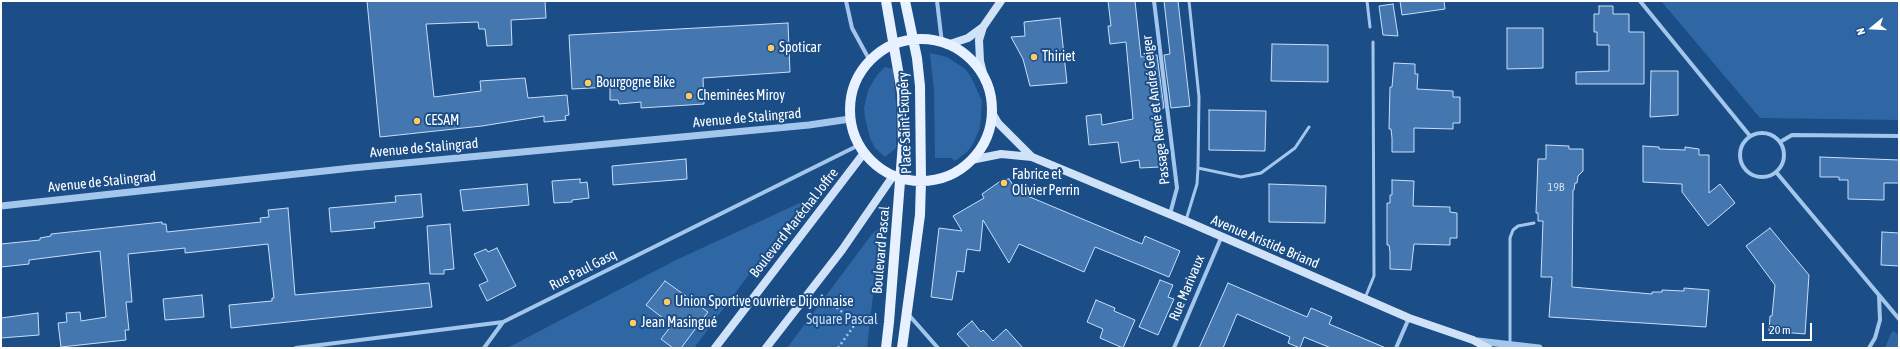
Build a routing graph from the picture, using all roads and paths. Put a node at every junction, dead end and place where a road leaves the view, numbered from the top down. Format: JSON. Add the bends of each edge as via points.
{"nodes":[{"id":1,"x":846,"y":1,"type":"edge"},
{"id":2,"x":886,"y":1,"type":"edge"},
{"id":3,"x":905,"y":1,"type":"edge"},
{"id":4,"x":937,"y":1,"type":"edge"},
{"id":5,"x":1001,"y":1,"type":"edge"},
{"id":6,"x":1154,"y":1,"type":"edge"},
{"id":7,"x":1188,"y":1,"type":"edge"},
{"id":8,"x":1367,"y":1,"type":"edge"},
{"id":9,"x":1640,"y":1,"type":"edge"},
{"id":10,"x":983,"y":27,"type":"junction"},
{"id":11,"x":1370,"y":27,"type":"dead end"},
{"id":12,"x":913,"y":40,"type":"junction"},
{"id":13,"x":1374,"y":42,"type":"dead end"},
{"id":14,"x":894,"y":44,"type":"junction"},
{"id":15,"x":945,"y":44,"type":"junction"},
{"id":16,"x":870,"y":61,"type":"junction"},
{"id":17,"x":985,"y":81,"type":"junction"},
{"id":18,"x":992,"y":111,"type":"junction"},
{"id":19,"x":850,"y":119,"type":"junction"},
{"id":20,"x":1309,"y":127,"type":"dead end"},
{"id":21,"x":1750,"y":136,"type":"junction"},
{"id":22,"x":1899,"y":136,"type":"edge"},
{"id":23,"x":1780,"y":142,"type":"junction"},
{"id":24,"x":861,"y":149,"type":"junction"},
{"id":25,"x":1032,"y":158,"type":"junction"},
{"id":26,"x":971,"y":160,"type":"junction"},
{"id":27,"x":1198,"y":168,"type":"junction"},
{"id":28,"x":1776,"y":172,"type":"junction"},
{"id":29,"x":897,"y":177,"type":"junction"},
{"id":30,"x":921,"y":181,"type":"junction"},
{"id":31,"x":1,"y":206,"type":"edge"},
{"id":32,"x":1170,"y":215,"type":"junction"},
{"id":33,"x":1186,"y":221,"type":"junction"},
{"id":34,"x":1534,"y":223,"type":"dead end"},
{"id":35,"x":1221,"y":238,"type":"junction"},
{"id":36,"x":812,"y":287,"type":"junction"},
{"id":37,"x":1879,"y":295,"type":"junction"},
{"id":38,"x":1364,"y":298,"type":"junction"},
{"id":39,"x":907,"y":314,"type":"junction"},
{"id":40,"x":1409,"y":318,"type":"junction"},
{"id":41,"x":1899,"y":320,"type":"edge"},
{"id":42,"x":503,"y":322,"type":"junction"},
{"id":43,"x":889,"y":322,"type":"junction"},
{"id":44,"x":856,"y":323,"type":"junction"},
{"id":45,"x":1473,"y":340,"type":"junction"},
{"id":46,"x":1510,"y":345,"type":"junction"},
{"id":47,"x":296,"y":348,"type":"edge"},
{"id":48,"x":484,"y":348,"type":"edge"},
{"id":49,"x":715,"y":348,"type":"edge"},
{"id":50,"x":766,"y":348,"type":"edge"},
{"id":51,"x":838,"y":348,"type":"edge"},
{"id":52,"x":886,"y":348,"type":"edge"},
{"id":53,"x":902,"y":348,"type":"edge"},
{"id":54,"x":938,"y":348,"type":"edge"},
{"id":55,"x":1174,"y":348,"type":"edge"},
{"id":56,"x":1396,"y":348,"type":"edge"},
{"id":57,"x":1488,"y":348,"type":"edge"},
{"id":58,"x":1539,"y":348,"type":"edge"},
{"id":59,"x":1869,"y":348,"type":"edge"}],
"edges":[{"from":1,"to":16,"type":"street","via":[[852,28]]},
{"from":2,"to":14,"type":"main road"},
{"from":3,"to":12,"type":"main road"},
{"from":4,"to":15,"type":"street"},
{"from":5,"to":10,"type":"main road"},
{"from":6,"to":32,"type":"street","name":"Passage René et André Geiger","via":[[1177,188]]},
{"from":7,"to":27,"type":"lane","via":[[1199,96]]},
{"from":8,"to":11,"type":"lane"},
{"from":9,"to":21,"type":"street"},
{"from":10,"to":15,"type":"main road","via":[[968,38]]},
{"from":10,"to":17,"type":"main road","via":[[979,51]]},
{"from":12,"to":14,"type":"main road","name":"Place Saint-Exupéry"},
{"from":12,"to":15,"type":"main road","name":"Place Saint-Exupéry"},
{"from":12,"to":30,"type":"main road","name":"Place Saint-Exupéry","via":[[920,86]]},
{"from":13,"to":38,"type":"lane","via":[[1374,276]]},
{"from":14,"to":16,"type":"main road","name":"Place Saint-Exupéry"},
{"from":14,"to":29,"type":"main road","name":"Place Saint-Exupéry","via":[[902,93],[903,143]]},
{"from":15,"to":17,"type":"main road","name":"Place Saint-Exupéry","via":[[972,62]]},
{"from":16,"to":19,"type":"main road","name":"Place Saint-Exupéry","via":[[858,77],[852,91]]},
{"from":17,"to":18,"type":"main road","name":"Place Saint-Exupéry"},
{"from":18,"to":25,"type":"main road","name":"Avenue Aristide Briand","via":[[998,123]]},
{"from":18,"to":26,"type":"main road","name":"Place Saint-Exupéry","via":[[986,137]]},
{"from":19,"to":24,"type":"main road","name":"Place Saint-Exupéry"},
{"from":19,"to":31,"type":"street","name":"Avenue de Stalingrad","via":[[352,168]]},
{"from":20,"to":27,"type":"lane","via":[[1294,148],[1261,173],[1241,177]]},
{"from":21,"to":23,"type":"street","via":[[1763,132]]},
{"from":21,"to":28,"type":"street","via":[[1741,146],[1739,154],[1743,167],[1761,178]]},
{"from":22,"to":23,"type":"street","via":[[1792,135]]},
{"from":23,"to":28,"type":"street","via":[[1784,155],[1783,162]]},
{"from":24,"to":29,"type":"main road","name":"Place Saint-Exupéry","via":[[874,164]]},
{"from":24,"to":42,"type":"street","name":"Rue Paul Gasq"},
{"from":24,"to":49,"type":"main road","name":"Boulevard Maréchal Joffre"},
{"from":25,"to":26,"type":"main road","name":"Avenue Aristide Briand","via":[[1001,154]]},
{"from":25,"to":32,"type":"main road","name":"Avenue Aristide Briand"},
{"from":26,"to":30,"type":"main road","name":"Place Saint-Exupéry","via":[[948,176]]},
{"from":27,"to":33,"type":"lane"},
{"from":28,"to":37,"type":"street"},
{"from":29,"to":30,"type":"main road","name":"Place Saint-Exupéry"},
{"from":29,"to":36,"type":"main road"},
{"from":29,"to":43,"type":"main road","name":"Boulevard Pascal"},
{"from":30,"to":39,"type":"main road","via":[[920,215]]},
{"from":32,"to":33,"type":"main road","name":"Avenue Aristide Briand"},
{"from":33,"to":35,"type":"main road","name":"Avenue Aristide Briand"},
{"from":34,"to":46,"type":"lane","via":[[1518,226],[1510,238]]},
{"from":35,"to":38,"type":"main road","name":"Avenue Aristide Briand"},
{"from":35,"to":55,"type":"street","name":"Rue Marivaux"},
{"from":36,"to":44,"type":"path"},
{"from":36,"to":50,"type":"main road"},
{"from":37,"to":41,"type":"street"},
{"from":37,"to":59,"type":"street","via":[[1880,320]]},
{"from":38,"to":40,"type":"main road","name":"Avenue Aristide Briand"},
{"from":39,"to":53,"type":"main road"},
{"from":39,"to":54,"type":"street"},
{"from":40,"to":45,"type":"main road","name":"Avenue Aristide Briand"},
{"from":40,"to":56,"type":"street"},
{"from":42,"to":47,"type":"street","name":"Rue Paul Gasq"},
{"from":42,"to":48,"type":"street"},
{"from":43,"to":44,"type":"path"},
{"from":43,"to":52,"type":"main road","name":"Boulevard Pascal"},
{"from":44,"to":51,"type":"path"},
{"from":45,"to":46,"type":"street"},
{"from":45,"to":57,"type":"main road","name":"Avenue Aristide Briand"},
{"from":46,"to":58,"type":"street"}]}
